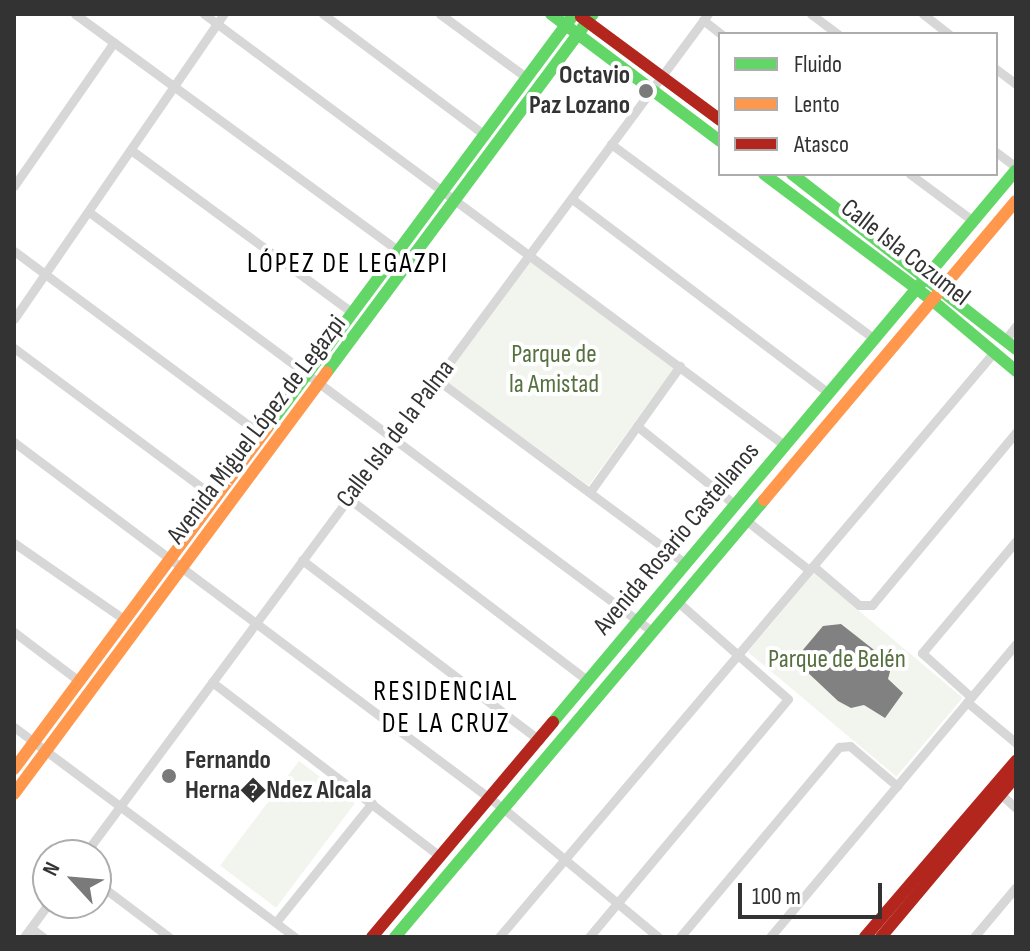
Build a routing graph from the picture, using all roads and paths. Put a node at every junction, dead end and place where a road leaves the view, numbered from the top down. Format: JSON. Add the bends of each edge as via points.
{"nodes":[{"id":1,"x":75,"y":14,"type":"edge"},
{"id":2,"x":204,"y":14,"type":"edge"},
{"id":3,"x":224,"y":14,"type":"edge"},
{"id":4,"x":323,"y":14,"type":"edge"},
{"id":5,"x":440,"y":14,"type":"edge"},
{"id":6,"x":551,"y":14,"type":"edge"},
{"id":7,"x":811,"y":14,"type":"edge"},
{"id":8,"x":923,"y":14,"type":"edge"},
{"id":9,"x":583,"y":16,"type":"edge"},
{"id":10,"x":706,"y":17,"type":"edge"},
{"id":11,"x":217,"y":24,"type":"junction"},
{"id":12,"x":566,"y":25,"type":"junction"},
{"id":13,"x":719,"y":32,"type":"edge"},
{"id":14,"x":835,"y":32,"type":"edge"},
{"id":15,"x":946,"y":32,"type":"edge"},
{"id":16,"x":578,"y":34,"type":"junction"},
{"id":17,"x":114,"y":42,"type":"junction"},
{"id":18,"x":998,"y":70,"type":"edge"},
{"id":19,"x":662,"y":76,"type":"junction"},
{"id":20,"x":527,"y":78,"type":"junction"},
{"id":21,"x":1016,"y":84,"type":"edge"},
{"id":22,"x":173,"y":88,"type":"junction"},
{"id":23,"x":652,"y":90,"type":"junction"},
{"id":24,"x":718,"y":118,"type":"edge"},
{"id":25,"x":485,"y":135,"type":"junction"},
{"id":26,"x":718,"y":140,"type":"edge"},
{"id":27,"x":611,"y":144,"type":"junction"},
{"id":28,"x":131,"y":150,"type":"junction"},
{"id":29,"x":998,"y":154,"type":"edge"},
{"id":30,"x":1016,"y":169,"type":"edge"},
{"id":31,"x":767,"y":176,"type":"edge"},
{"id":32,"x":795,"y":176,"type":"edge"},
{"id":33,"x":913,"y":176,"type":"edge"},
{"id":34,"x":14,"y":186,"type":"edge"},
{"id":35,"x":443,"y":191,"type":"junction"},
{"id":36,"x":572,"y":199,"type":"junction"},
{"id":37,"x":454,"y":200,"type":"junction"},
{"id":38,"x":1016,"y":201,"type":"edge"},
{"id":39,"x":89,"y":212,"type":"junction"},
{"id":40,"x":973,"y":221,"type":"junction"},
{"id":41,"x":14,"y":251,"type":"edge"},
{"id":42,"x":399,"y":251,"type":"junction"},
{"id":43,"x":529,"y":255,"type":"junction"},
{"id":44,"x":46,"y":274,"type":"junction"},
{"id":45,"x":927,"y":276,"type":"junction"},
{"id":46,"x":916,"y":288,"type":"junction"},
{"id":47,"x":944,"y":288,"type":"junction"},
{"id":48,"x":933,"y":301,"type":"junction"},
{"id":49,"x":353,"y":313,"type":"junction"},
{"id":50,"x":14,"y":319,"type":"edge"},
{"id":51,"x":1016,"y":326,"type":"edge"},
{"id":52,"x":873,"y":338,"type":"junction"},
{"id":53,"x":1005,"y":340,"type":"junction"},
{"id":54,"x":14,"y":348,"type":"edge"},
{"id":55,"x":1016,"y":349,"type":"edge"},
{"id":56,"x":994,"y":352,"type":"junction"},
{"id":57,"x":680,"y":366,"type":"junction"},
{"id":58,"x":1016,"y":371,"type":"edge"},
{"id":59,"x":307,"y":374,"type":"junction"},
{"id":60,"x":436,"y":379,"type":"junction"},
{"id":61,"x":319,"y":383,"type":"junction"},
{"id":62,"x":827,"y":392,"type":"junction"},
{"id":63,"x":637,"y":426,"type":"junction"},
{"id":64,"x":1016,"y":432,"type":"edge"},
{"id":65,"x":262,"y":435,"type":"junction"},
{"id":66,"x":392,"y":438,"type":"junction"},
{"id":67,"x":14,"y":442,"type":"edge"},
{"id":68,"x":783,"y":444,"type":"junction"},
{"id":69,"x":590,"y":492,"type":"junction"},
{"id":70,"x":216,"y":498,"type":"junction"},
{"id":71,"x":348,"y":498,"type":"junction"},
{"id":72,"x":734,"y":504,"type":"junction"},
{"id":73,"x":747,"y":521,"type":"junction"},
{"id":74,"x":1016,"y":541,"type":"edge"},
{"id":75,"x":14,"y":543,"type":"edge"},
{"id":76,"x":170,"y":559,"type":"junction"},
{"id":77,"x":302,"y":560,"type":"junction"},
{"id":78,"x":685,"y":563,"type":"junction"},
{"id":79,"x":182,"y":567,"type":"junction"},
{"id":80,"x":811,"y":568,"type":"junction"},
{"id":81,"x":678,"y":602,"type":"junction"},
{"id":82,"x":125,"y":620,"type":"junction"},
{"id":83,"x":257,"y":622,"type":"junction"},
{"id":84,"x":637,"y":622,"type":"junction"},
{"id":85,"x":14,"y":632,"type":"edge"},
{"id":86,"x":653,"y":632,"type":"junction"},
{"id":87,"x":1016,"y":644,"type":"edge"},
{"id":88,"x":739,"y":653,"type":"junction"},
{"id":89,"x":79,"y":681,"type":"junction"},
{"id":90,"x":588,"y":681,"type":"junction"},
{"id":91,"x":212,"y":682,"type":"junction"},
{"id":92,"x":969,"y":699,"type":"junction"},
{"id":93,"x":14,"y":727,"type":"edge"},
{"id":94,"x":539,"y":740,"type":"junction"},
{"id":95,"x":34,"y":742,"type":"junction"},
{"id":96,"x":1016,"y":743,"type":"edge"},
{"id":97,"x":46,"y":751,"type":"junction"},
{"id":98,"x":1016,"y":761,"type":"edge"},
{"id":99,"x":14,"y":769,"type":"edge"},
{"id":100,"x":1016,"y":776,"type":"edge"},
{"id":101,"x":897,"y":786,"type":"junction"},
{"id":102,"x":997,"y":791,"type":"junction"},
{"id":103,"x":14,"y":794,"type":"edge"},
{"id":104,"x":490,"y":799,"type":"junction"},
{"id":105,"x":372,"y":803,"type":"junction"},
{"id":106,"x":120,"y":806,"type":"junction"},
{"id":107,"x":1016,"y":808,"type":"edge"},
{"id":108,"x":504,"y":809,"type":"junction"},
{"id":109,"x":96,"y":839,"type":"edge"},
{"id":110,"x":441,"y":857,"type":"junction"},
{"id":111,"x":565,"y":858,"type":"junction"},
{"id":112,"x":1015,"y":892,"type":"edge"},
{"id":113,"x":112,"y":894,"type":"edge"},
{"id":114,"x":618,"y":903,"type":"junction"},
{"id":115,"x":37,"y":919,"type":"edge"},
{"id":116,"x":276,"y":922,"type":"junction"},
{"id":117,"x":31,"y":928,"type":"junction"},
{"id":118,"x":24,"y":937,"type":"edge"},
{"id":119,"x":43,"y":937,"type":"edge"},
{"id":120,"x":169,"y":937,"type":"edge"},
{"id":121,"x":295,"y":937,"type":"edge"},
{"id":122,"x":372,"y":937,"type":"edge"},
{"id":123,"x":395,"y":937,"type":"edge"},
{"id":124,"x":499,"y":937,"type":"edge"},
{"id":125,"x":589,"y":937,"type":"edge"},
{"id":126,"x":658,"y":937,"type":"edge"},
{"id":127,"x":680,"y":937,"type":"edge"},
{"id":128,"x":770,"y":937,"type":"edge"},
{"id":129,"x":865,"y":937,"type":"edge"},
{"id":130,"x":881,"y":937,"type":"edge"},
{"id":131,"x":974,"y":937,"type":"edge"}],
"edges":[{"from":1,"to":17,"type":"street"},
{"from":2,"to":11,"type":"street"},
{"from":3,"to":11,"type":"street"},
{"from":4,"to":25,"type":"street"},
{"from":5,"to":20,"type":"street"},
{"from":6,"to":12,"type":"street"},
{"from":7,"to":14,"type":"street"},
{"from":8,"to":15,"type":"street"},
{"from":9,"to":12,"type":"street","name":"Avenida Miguel López de Legazpi"},
{"from":9,"to":16,"type":"street","name":"Avenida Miguel López de Legazpi"},
{"from":9,"to":19,"type":"street"},
{"from":10,"to":13,"type":"street"},
{"from":10,"to":19,"type":"street","name":"Calle Isla de la Palma"},
{"from":11,"to":22,"type":"street"},
{"from":11,"to":35,"type":"street"},
{"from":12,"to":16,"type":"street"},
{"from":12,"to":20,"type":"street","name":"Avenida Miguel López de Legazpi"},
{"from":16,"to":23,"type":"street"},
{"from":16,"to":37,"type":"street","name":"Avenida Miguel López de Legazpi"},
{"from":17,"to":22,"type":"street"},
{"from":17,"to":34,"type":"street"},
{"from":18,"to":21,"type":"street"},
{"from":19,"to":23,"type":"street","name":"Calle Isla de la Palma"},
{"from":19,"to":24,"type":"street"},
{"from":20,"to":25,"type":"street","name":"Avenida Miguel López de Legazpi"},
{"from":22,"to":28,"type":"street"},
{"from":22,"to":42,"type":"street"},
{"from":23,"to":26,"type":"street"},
{"from":23,"to":27,"type":"street","name":"Calle Isla de la Palma"},
{"from":25,"to":35,"type":"street","name":"Avenida Miguel López de Legazpi"},
{"from":27,"to":36,"type":"street","name":"Calle Isla de la Palma"},
{"from":27,"to":52,"type":"street"},
{"from":28,"to":39,"type":"street"},
{"from":28,"to":49,"type":"street"},
{"from":29,"to":30,"type":"street"},
{"from":30,"to":40,"type":"street","name":"Avenida Rosario Castellanos"},
{"from":31,"to":46,"type":"street","name":"Calle Isla Cozumel"},
{"from":32,"to":45,"type":"street","name":"Calle Isla Cozumel"},
{"from":33,"to":40,"type":"street"},
{"from":35,"to":37,"type":"street"},
{"from":35,"to":42,"type":"street","name":"Avenida Miguel López de Legazpi"},
{"from":36,"to":43,"type":"street","name":"Calle Isla de la Palma"},
{"from":36,"to":62,"type":"street"},
{"from":37,"to":43,"type":"street"},
{"from":37,"to":61,"type":"street","name":"Avenida Miguel López de Legazpi"},
{"from":38,"to":47,"type":"street","name":"Avenida Rosario Castellanos"},
{"from":39,"to":44,"type":"street"},
{"from":39,"to":59,"type":"street"},
{"from":40,"to":45,"type":"street","name":"Avenida Rosario Castellanos"},
{"from":41,"to":44,"type":"street"},
{"from":42,"to":49,"type":"street","name":"Avenida Miguel López de Legazpi"},
{"from":43,"to":57,"type":"street"},
{"from":43,"to":60,"type":"street","name":"Calle Isla de la Palma"},
{"from":44,"to":50,"type":"street"},
{"from":44,"to":65,"type":"street"},
{"from":45,"to":46,"type":"street","name":"Avenida Rosario Castellanos"},
{"from":45,"to":47,"type":"street","name":"Calle Isla Cozumel"},
{"from":46,"to":48,"type":"street","name":"Calle Isla Cozumel"},
{"from":46,"to":52,"type":"street","name":"Avenida Rosario Castellanos"},
{"from":47,"to":48,"type":"street","name":"Avenida Rosario Castellanos"},
{"from":47,"to":53,"type":"street","name":"Calle Isla Cozumel"},
{"from":48,"to":56,"type":"street","name":"Calle Isla Cozumel"},
{"from":48,"to":73,"type":"street","name":"Avenida Rosario Castellanos"},
{"from":49,"to":59,"type":"street","name":"Avenida Miguel López de Legazpi"},
{"from":51,"to":53,"type":"street"},
{"from":52,"to":62,"type":"street","name":"Avenida Rosario Castellanos"},
{"from":53,"to":55,"type":"street","name":"Calle Isla Cozumel"},
{"from":54,"to":70,"type":"street"},
{"from":56,"to":58,"type":"street","name":"Calle Isla Cozumel"},
{"from":56,"to":80,"type":"street"},
{"from":57,"to":63,"type":"street"},
{"from":57,"to":68,"type":"street"},
{"from":59,"to":61,"type":"street"},
{"from":59,"to":65,"type":"street","name":"Avenida Miguel López de Legazpi"},
{"from":60,"to":66,"type":"street","name":"Calle Isla de la Palma"},
{"from":60,"to":69,"type":"street"},
{"from":61,"to":66,"type":"street"},
{"from":61,"to":79,"type":"street","name":"Avenida Miguel López de Legazpi"},
{"from":62,"to":68,"type":"street","name":"Avenida Rosario Castellanos"},
{"from":63,"to":69,"type":"street"},
{"from":63,"to":72,"type":"street"},
{"from":64,"to":80,"type":"street","via":[[866,608]]},
{"from":65,"to":70,"type":"street","name":"Avenida Miguel López de Legazpi"},
{"from":66,"to":71,"type":"street","name":"Calle Isla de la Palma"},
{"from":66,"to":84,"type":"street"},
{"from":67,"to":76,"type":"street"},
{"from":68,"to":72,"type":"street","name":"Avenida Rosario Castellanos"},
{"from":69,"to":78,"type":"street"},
{"from":70,"to":76,"type":"street","name":"Avenida Miguel López de Legazpi"},
{"from":71,"to":77,"type":"street","name":"Calle Isla de la Palma"},
{"from":71,"to":90,"type":"street"},
{"from":72,"to":78,"type":"street","name":"Avenida Rosario Castellanos"},
{"from":73,"to":80,"type":"street"},
{"from":73,"to":81,"type":"street","name":"Avenida Rosario Castellanos"},
{"from":74,"to":92,"type":"street","via":[[922,653]]},
{"from":75,"to":82,"type":"street"},
{"from":76,"to":79,"type":"street"},
{"from":76,"to":82,"type":"street","name":"Avenida Miguel López de Legazpi"},
{"from":77,"to":83,"type":"street","name":"Calle Isla de la Palma"},
{"from":77,"to":94,"type":"street"},
{"from":78,"to":84,"type":"street","name":"Avenida Rosario Castellanos"},
{"from":79,"to":83,"type":"street"},
{"from":79,"to":97,"type":"street","name":"Avenida Miguel López de Legazpi"},
{"from":80,"to":88,"type":"street"},
{"from":81,"to":86,"type":"street","name":"Avenida Rosario Castellanos"},
{"from":81,"to":88,"type":"street"},
{"from":82,"to":89,"type":"street","name":"Avenida Miguel López de Legazpi"},
{"from":83,"to":91,"type":"street","name":"Calle Isla de la Palma"},
{"from":83,"to":104,"type":"street"},
{"from":84,"to":86,"type":"street"},
{"from":84,"to":90,"type":"street","name":"Avenida Rosario Castellanos"},
{"from":85,"to":89,"type":"street"},
{"from":86,"to":108,"type":"street","name":"Avenida Rosario Castellanos"},
{"from":87,"to":92,"type":"street"},
{"from":88,"to":111,"type":"street"},
{"from":88,"to":114,"type":"street","via":[[788,699]]},
{"from":89,"to":95,"type":"street","name":"Avenida Miguel López de Legazpi"},
{"from":90,"to":94,"type":"street","name":"Avenida Rosario Castellanos"},
{"from":91,"to":105,"type":"street"},
{"from":91,"to":106,"type":"street","name":"Calle Isla de la Palma"},
{"from":92,"to":96,"type":"street"},
{"from":92,"to":101,"type":"street"},
{"from":93,"to":95,"type":"street"},
{"from":94,"to":104,"type":"street","name":"Avenida Rosario Castellanos"},
{"from":95,"to":97,"type":"street"},
{"from":95,"to":99,"type":"street","name":"Avenida Miguel López de Legazpi"},
{"from":97,"to":103,"type":"street","name":"Avenida Miguel López de Legazpi"},
{"from":97,"to":106,"type":"street"},
{"from":98,"to":102,"type":"street"},
{"from":100,"to":102,"type":"street"},
{"from":101,"to":127,"type":"street","via":[[844,744]]},
{"from":101,"to":128,"type":"street"},
{"from":102,"to":107,"type":"street"},
{"from":102,"to":129,"type":"street"},
{"from":102,"to":130,"type":"street"},
{"from":104,"to":108,"type":"street"},
{"from":104,"to":110,"type":"street","name":"Avenida Rosario Castellanos"},
{"from":105,"to":110,"type":"street"},
{"from":105,"to":116,"type":"street"},
{"from":106,"to":109,"type":"street","name":"Calle Isla de la Palma"},
{"from":106,"to":116,"type":"street"},
{"from":108,"to":111,"type":"street"},
{"from":108,"to":123,"type":"street","name":"Avenida Rosario Castellanos"},
{"from":110,"to":122,"type":"street","name":"Avenida Rosario Castellanos"},
{"from":111,"to":114,"type":"street"},
{"from":111,"to":124,"type":"street"},
{"from":112,"to":131,"type":"street"},
{"from":113,"to":120,"type":"street"},
{"from":114,"to":125,"type":"street"},
{"from":114,"to":126,"type":"street"},
{"from":115,"to":117,"type":"street"},
{"from":116,"to":121,"type":"street"},
{"from":117,"to":118,"type":"street"},
{"from":117,"to":119,"type":"street"}]}
